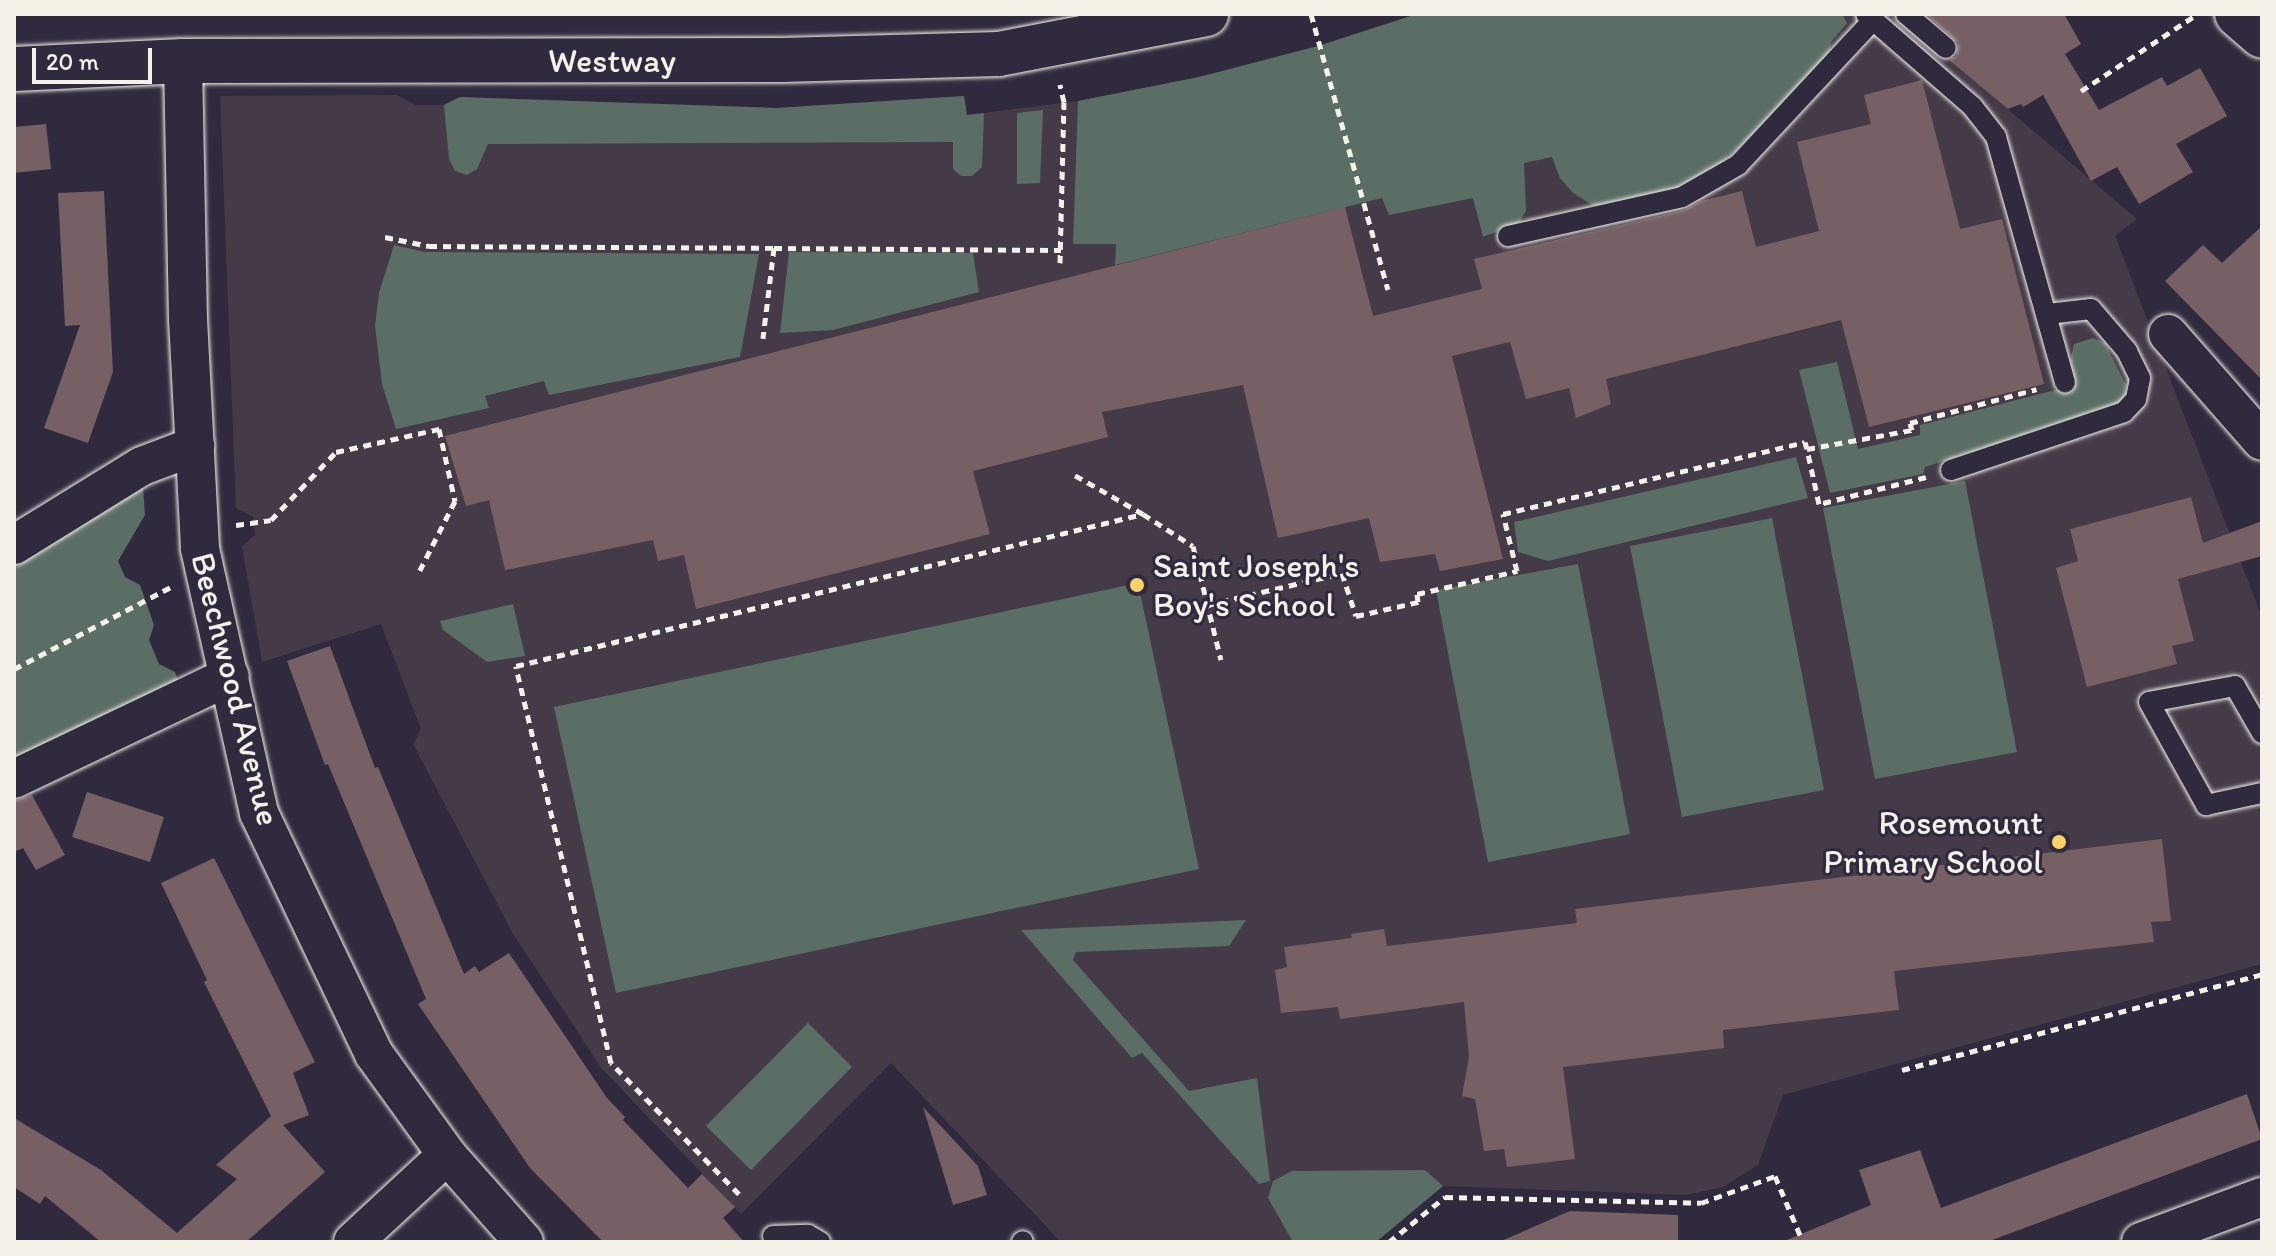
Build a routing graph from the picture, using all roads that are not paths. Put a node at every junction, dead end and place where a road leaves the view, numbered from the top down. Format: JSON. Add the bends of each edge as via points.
{"nodes":[{"id":1,"x":1206,"y":14,"type":"edge"},
{"id":2,"x":1906,"y":14,"type":"edge"},
{"id":3,"x":2237,"y":14,"type":"edge"},
{"id":4,"x":1870,"y":17,"type":"edge"},
{"id":5,"x":2262,"y":36,"type":"edge"},
{"id":6,"x":1946,"y":48,"type":"dead end"},
{"id":7,"x":183,"y":61,"type":"junction"},
{"id":8,"x":14,"y":69,"type":"edge"},
{"id":9,"x":1508,"y":236,"type":"dead end"},
{"id":10,"x":2047,"y":314,"type":"junction"},
{"id":11,"x":2168,"y":334,"type":"dead end"},
{"id":12,"x":2065,"y":382,"type":"road end"},
{"id":13,"x":2262,"y":441,"type":"edge"},
{"id":14,"x":195,"y":446,"type":"junction"},
{"id":15,"x":1951,"y":470,"type":"road end"},
{"id":16,"x":14,"y":545,"type":"edge"},
{"id":17,"x":230,"y":676,"type":"junction"},
{"id":18,"x":2262,"y":733,"type":"edge"},
{"id":19,"x":14,"y":779,"type":"edge"},
{"id":20,"x":2262,"y":793,"type":"edge"},
{"id":21,"x":447,"y":1155,"type":"junction"},
{"id":22,"x":2262,"y":1197,"type":"edge"},
{"id":23,"x":773,"y":1236,"type":"dead end"},
{"id":24,"x":353,"y":1242,"type":"edge"},
{"id":25,"x":524,"y":1242,"type":"edge"},
{"id":26,"x":820,"y":1242,"type":"edge"},
{"id":27,"x":2141,"y":1242,"type":"edge"}],
"edges":[{"from":1,"to":7,"type":"street","name":"Westway","via":[[999,54],[782,60]]},
{"from":2,"to":6,"type":"lane"},
{"from":3,"to":5,"type":"street"},
{"from":4,"to":9,"type":"lane","via":[[1738,165],[1682,197]]},
{"from":4,"to":10,"type":"lane","via":[[1972,106],[1996,137]]},
{"from":7,"to":8,"type":"street","name":"Westway"},
{"from":7,"to":14,"type":"street","name":"Beechwood Avenue"},
{"from":10,"to":12,"type":"lane"},
{"from":10,"to":15,"type":"lane","via":[[2091,309],[2127,351],[2140,378],[2136,399],[2124,412]]},
{"from":11,"to":13,"type":"street"},
{"from":14,"to":16,"type":"street","via":[[142,466]]},
{"from":14,"to":17,"type":"street","name":"Beechwood Avenue","via":[[205,572]]},
{"from":17,"to":19,"type":"street"},
{"from":17,"to":21,"type":"street","name":"Beechwood Avenue","via":[[259,813],[374,1054]]},
{"from":18,"to":20,"type":"lane","via":[[2235,686],[2149,702],[2206,805]]},
{"from":21,"to":24,"type":"street"},
{"from":21,"to":25,"type":"street","name":"Beechwood Avenue"},
{"from":22,"to":27,"type":"street"},
{"from":23,"to":26,"type":"lane","via":[[808,1235]]}]}
